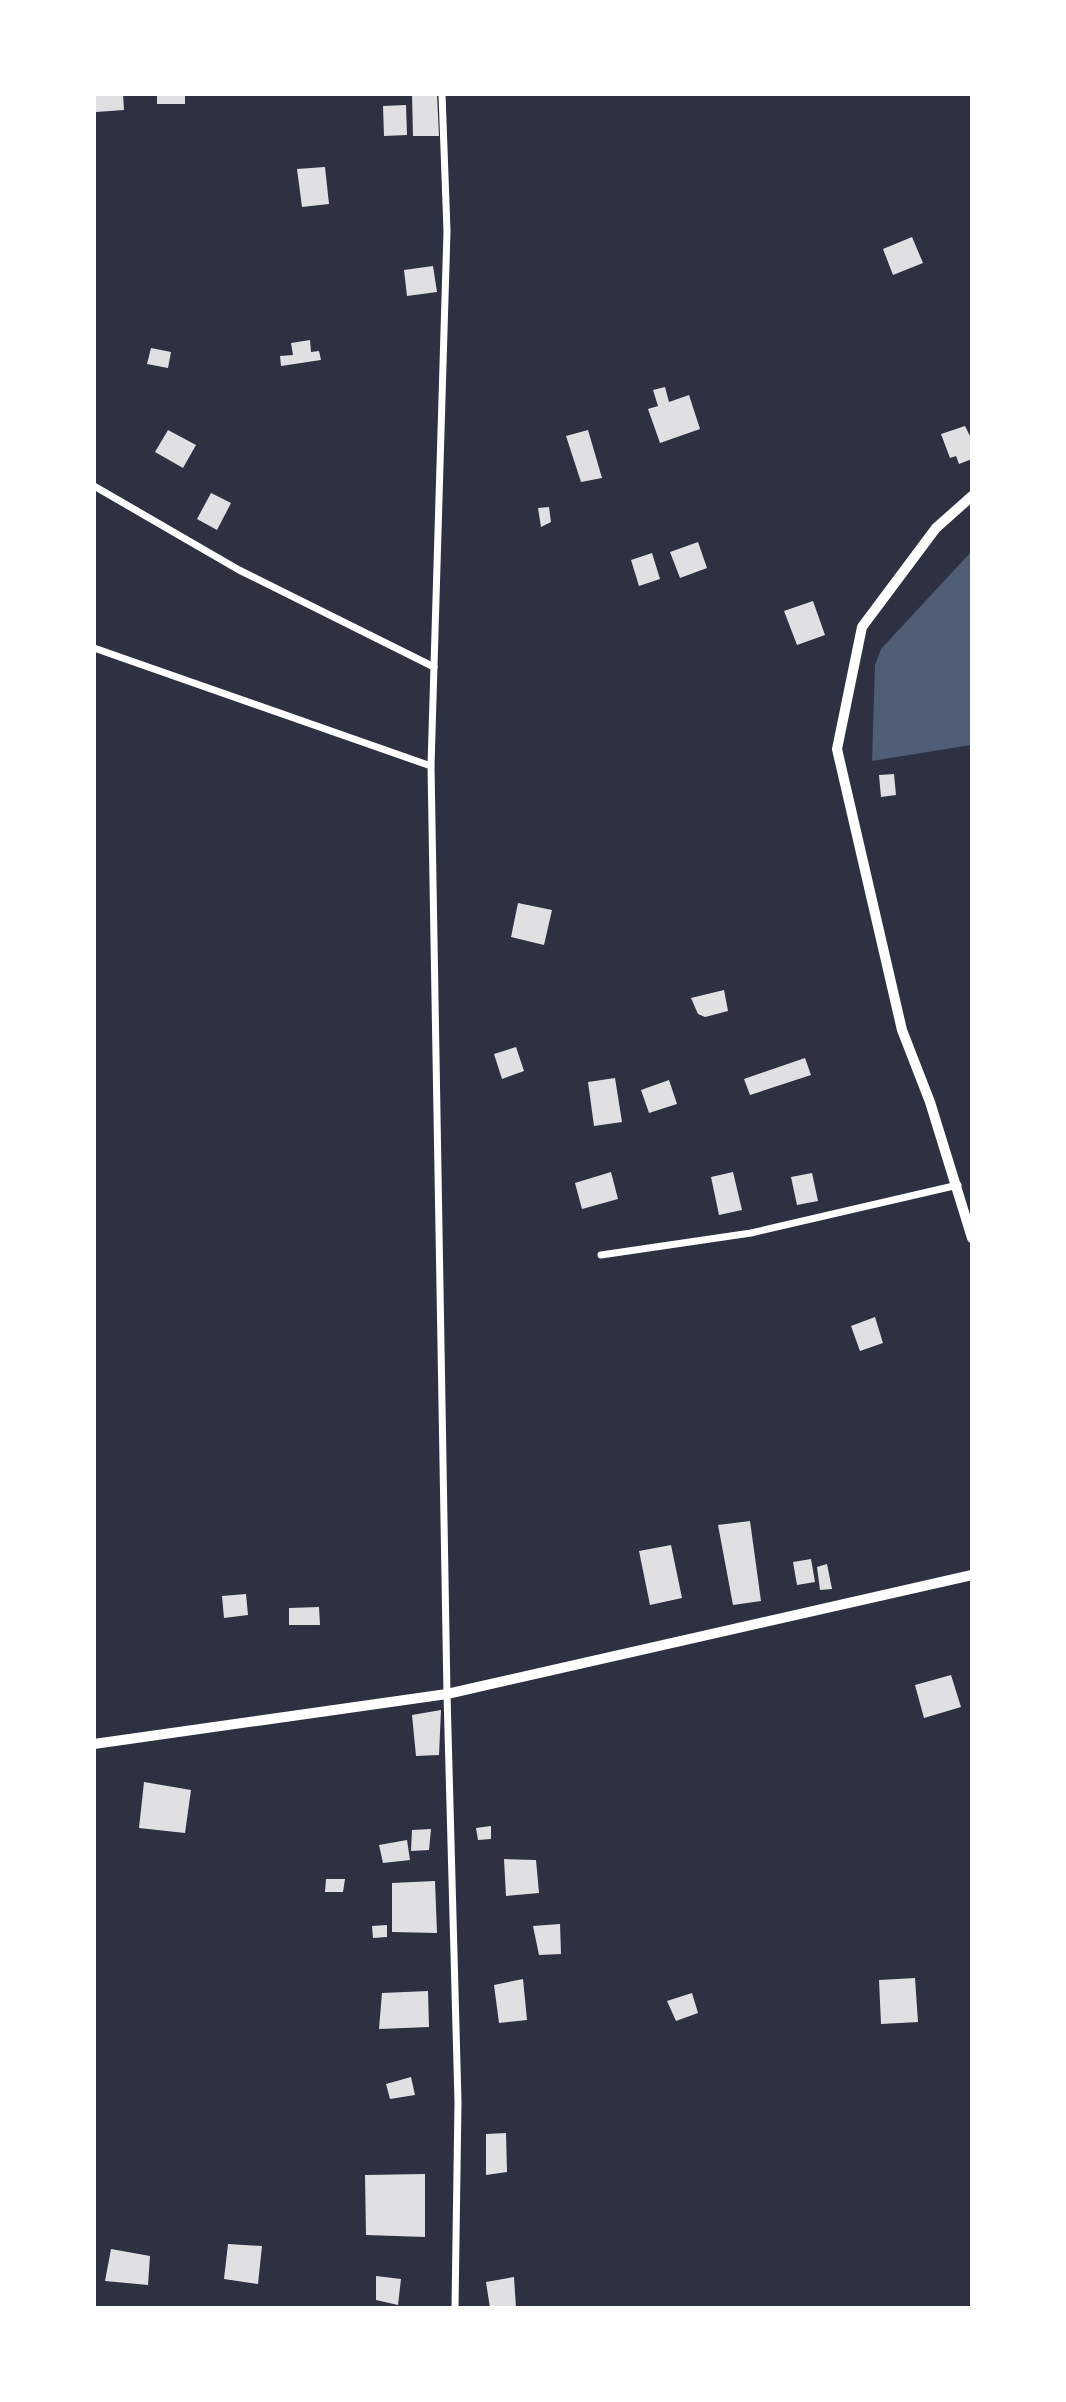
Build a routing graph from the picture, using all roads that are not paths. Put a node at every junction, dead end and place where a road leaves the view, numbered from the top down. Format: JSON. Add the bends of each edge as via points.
{"nodes":[{"id":1,"x":442,"y":94,"type":"edge"},
{"id":2,"x":94,"y":486,"type":"edge"},
{"id":3,"x":971,"y":496,"type":"edge"},
{"id":4,"x":94,"y":648,"type":"edge"},
{"id":5,"x":435,"y":667,"type":"junction"},
{"id":6,"x":431,"y":766,"type":"junction"},
{"id":7,"x":958,"y":1185,"type":"junction"},
{"id":8,"x":971,"y":1238,"type":"edge"},
{"id":9,"x":601,"y":1255,"type":"dead end"},
{"id":10,"x":971,"y":1575,"type":"edge"},
{"id":11,"x":447,"y":1694,"type":"junction"},
{"id":12,"x":94,"y":1744,"type":"edge"},
{"id":13,"x":455,"y":2308,"type":"edge"}],
"edges":[{"from":1,"to":5,"type":"street","via":[[447,231]]},
{"from":2,"to":5,"type":"street","via":[[239,570]]},
{"from":3,"to":7,"type":"street","via":[[936,528],[862,626],[837,749],[902,1030]]},
{"from":4,"to":6,"type":"street"},
{"from":5,"to":6,"type":"street"},
{"from":6,"to":11,"type":"street"},
{"from":7,"to":8,"type":"street"},
{"from":7,"to":9,"type":"street","via":[[751,1233]]},
{"from":10,"to":11,"type":"street"},
{"from":11,"to":12,"type":"street"},
{"from":11,"to":13,"type":"street","via":[[458,2102]]}]}
